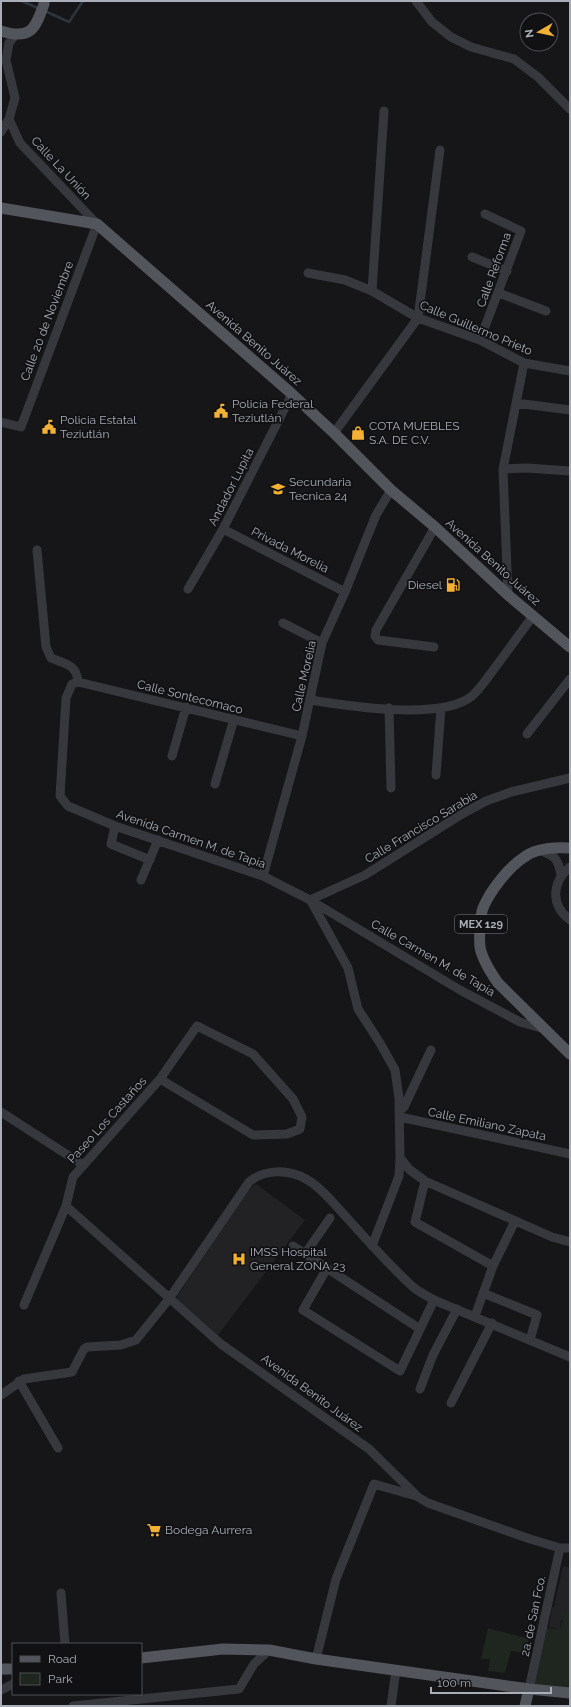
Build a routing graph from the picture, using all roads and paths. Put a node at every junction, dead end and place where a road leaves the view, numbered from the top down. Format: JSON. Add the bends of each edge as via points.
{"nodes":[{"id":1,"x":416,"y":1,"type":"edge"},
{"id":2,"x":44,"y":3,"type":"edge"},
{"id":3,"x":1,"y":30,"type":"edge"},
{"id":4,"x":15,"y":35,"type":"junction"},
{"id":5,"x":570,"y":109,"type":"edge"},
{"id":6,"x":384,"y":111,"type":"dead end"},
{"id":7,"x":9,"y":119,"type":"junction"},
{"id":8,"x":1,"y":132,"type":"edge"},
{"id":9,"x":440,"y":150,"type":"dead end"},
{"id":10,"x":1,"y":208,"type":"edge"},
{"id":11,"x":485,"y":214,"type":"dead end"},
{"id":12,"x":97,"y":224,"type":"junction"},
{"id":13,"x":472,"y":257,"type":"dead end"},
{"id":14,"x":507,"y":271,"type":"junction"},
{"id":15,"x":308,"y":273,"type":"dead end"},
{"id":16,"x":372,"y":292,"type":"junction"},
{"id":17,"x":499,"y":293,"type":"junction"},
{"id":18,"x":546,"y":311,"type":"dead end"},
{"id":19,"x":418,"y":318,"type":"junction"},
{"id":20,"x":480,"y":340,"type":"junction"},
{"id":21,"x":524,"y":363,"type":"junction"},
{"id":22,"x":570,"y":370,"type":"edge"},
{"id":23,"x":292,"y":394,"type":"junction"},
{"id":24,"x":516,"y":403,"type":"junction"},
{"id":25,"x":570,"y":410,"type":"edge"},
{"id":26,"x":1,"y":422,"type":"edge"},
{"id":27,"x":334,"y":433,"type":"junction"},
{"id":28,"x":503,"y":469,"type":"junction"},
{"id":29,"x":570,"y":471,"type":"edge"},
{"id":30,"x":391,"y":490,"type":"junction"},
{"id":31,"x":435,"y":527,"type":"junction"},
{"id":32,"x":223,"y":529,"type":"junction"},
{"id":33,"x":37,"y":550,"type":"dead end"},
{"id":34,"x":188,"y":589,"type":"dead end"},
{"id":35,"x":345,"y":592,"type":"junction"},
{"id":36,"x":508,"y":596,"type":"junction"},
{"id":37,"x":533,"y":616,"type":"junction"},
{"id":38,"x":283,"y":623,"type":"dead end"},
{"id":39,"x":322,"y":643,"type":"junction"},
{"id":40,"x":434,"y":647,"type":"dead end"},
{"id":41,"x":570,"y":647,"type":"edge"},
{"id":42,"x":570,"y":679,"type":"edge"},
{"id":43,"x":75,"y":683,"type":"junction"},
{"id":44,"x":311,"y":700,"type":"junction"},
{"id":45,"x":186,"y":708,"type":"junction"},
{"id":46,"x":389,"y":708,"type":"junction"},
{"id":47,"x":441,"y":708,"type":"junction"},
{"id":48,"x":234,"y":719,"type":"junction"},
{"id":49,"x":527,"y":734,"type":"dead end"},
{"id":50,"x":302,"y":736,"type":"junction"},
{"id":51,"x":172,"y":756,"type":"dead end"},
{"id":52,"x":436,"y":775,"type":"dead end"},
{"id":53,"x":570,"y":778,"type":"edge"},
{"id":54,"x":215,"y":784,"type":"dead end"},
{"id":55,"x":392,"y":788,"type":"dead end"},
{"id":56,"x":115,"y":826,"type":"junction"},
{"id":57,"x":158,"y":840,"type":"junction"},
{"id":58,"x":570,"y":848,"type":"edge"},
{"id":59,"x":540,"y":850,"type":"junction"},
{"id":60,"x":150,"y":860,"type":"junction"},
{"id":61,"x":570,"y":867,"type":"edge"},
{"id":62,"x":561,"y":875,"type":"junction"},
{"id":63,"x":263,"y":876,"type":"junction"},
{"id":64,"x":141,"y":880,"type":"dead end"},
{"id":65,"x":310,"y":900,"type":"junction"},
{"id":66,"x":570,"y":920,"type":"edge"},
{"id":67,"x":546,"y":1029,"type":"junction"},
{"id":68,"x":431,"y":1050,"type":"dead end"},
{"id":69,"x":570,"y":1054,"type":"edge"},
{"id":70,"x":160,"y":1079,"type":"junction"},
{"id":71,"x":1,"y":1112,"type":"edge"},
{"id":72,"x":400,"y":1114,"type":"junction"},
{"id":73,"x":570,"y":1154,"type":"edge"},
{"id":74,"x":400,"y":1158,"type":"junction"},
{"id":75,"x":83,"y":1164,"type":"junction"},
{"id":76,"x":425,"y":1181,"type":"junction"},
{"id":77,"x":66,"y":1206,"type":"junction"},
{"id":78,"x":330,"y":1218,"type":"dead end"},
{"id":79,"x":515,"y":1221,"type":"junction"},
{"id":80,"x":570,"y":1242,"type":"edge"},
{"id":81,"x":293,"y":1246,"type":"dead end"},
{"id":82,"x":372,"y":1246,"type":"junction"},
{"id":83,"x":305,"y":1254,"type":"junction"},
{"id":84,"x":493,"y":1266,"type":"junction"},
{"id":85,"x":327,"y":1268,"type":"junction"},
{"id":86,"x":483,"y":1293,"type":"junction"},
{"id":87,"x":169,"y":1299,"type":"junction"},
{"id":88,"x":434,"y":1300,"type":"junction"},
{"id":89,"x":24,"y":1305,"type":"dead end"},
{"id":90,"x":457,"y":1309,"type":"junction"},
{"id":91,"x":475,"y":1316,"type":"junction"},
{"id":92,"x":492,"y":1323,"type":"junction"},
{"id":93,"x":420,"y":1329,"type":"junction"},
{"id":94,"x":530,"y":1340,"type":"junction"},
{"id":95,"x":570,"y":1357,"type":"edge"},
{"id":96,"x":20,"y":1381,"type":"junction"},
{"id":97,"x":420,"y":1389,"type":"dead end"},
{"id":98,"x":1,"y":1395,"type":"edge"},
{"id":99,"x":451,"y":1403,"type":"dead end"},
{"id":100,"x":58,"y":1448,"type":"dead end"},
{"id":101,"x":418,"y":1497,"type":"junction"},
{"id":102,"x":560,"y":1548,"type":"junction"},
{"id":103,"x":570,"y":1548,"type":"edge"},
{"id":104,"x":61,"y":1593,"type":"dead end"},
{"id":105,"x":65,"y":1643,"type":"edge"},
{"id":106,"x":269,"y":1650,"type":"junction"},
{"id":107,"x":142,"y":1658,"type":"edge"},
{"id":108,"x":316,"y":1659,"type":"junction"},
{"id":109,"x":1,"y":1669,"type":"edge"},
{"id":110,"x":12,"y":1669,"type":"edge"},
{"id":111,"x":396,"y":1670,"type":"junction"},
{"id":112,"x":12,"y":1684,"type":"edge"},
{"id":113,"x":529,"y":1689,"type":"junction"},
{"id":114,"x":1,"y":1690,"type":"edge"},
{"id":115,"x":570,"y":1693,"type":"edge"},
{"id":116,"x":73,"y":1706,"type":"edge"},
{"id":117,"x":391,"y":1706,"type":"edge"},
{"id":118,"x":525,"y":1706,"type":"edge"}],
"edges":[{"from":1,"to":5,"type":"street","via":[[432,22],[451,37],[471,47],[514,60],[538,77]]},
{"from":2,"to":4,"type":"main road","via":[[33,30]]},
{"from":3,"to":4,"type":"main road"},
{"from":4,"to":7,"type":"street","via":[[9,43],[6,60],[15,98]]},
{"from":6,"to":16,"type":"street"},
{"from":7,"to":8,"type":"street"},
{"from":7,"to":12,"type":"street","name":"Calle La Unión","via":[[20,143]]},
{"from":9,"to":19,"type":"street"},
{"from":10,"to":12,"type":"main road"},
{"from":11,"to":14,"type":"street","name":"Calle Reforma","via":[[521,231]]},
{"from":12,"to":23,"type":"main road","name":"Avenida Benito Juárez"},
{"from":12,"to":26,"type":"street","name":"Calle 20 de Noviembre","via":[[20,427]]},
{"from":13,"to":14,"type":"street"},
{"from":14,"to":17,"type":"street","name":"Calle Reforma"},
{"from":15,"to":16,"type":"street","name":"Calle Guillermo Prieto","via":[[345,280]]},
{"from":16,"to":19,"type":"street","name":"Calle Guillermo Prieto"},
{"from":17,"to":18,"type":"street"},
{"from":17,"to":20,"type":"street","name":"Calle Reforma"},
{"from":19,"to":20,"type":"street","name":"Calle Guillermo Prieto"},
{"from":19,"to":27,"type":"street"},
{"from":20,"to":21,"type":"street","name":"Calle Guillermo Prieto"},
{"from":21,"to":22,"type":"street","name":"Calle Guillermo Prieto"},
{"from":21,"to":24,"type":"street"},
{"from":23,"to":27,"type":"main road","name":"Avenida Benito Juárez"},
{"from":23,"to":32,"type":"street","name":"Andador Lupita"},
{"from":24,"to":25,"type":"street"},
{"from":24,"to":28,"type":"street"},
{"from":27,"to":30,"type":"main road","name":"Avenida Benito Juárez"},
{"from":28,"to":29,"type":"street"},
{"from":28,"to":36,"type":"street"},
{"from":30,"to":31,"type":"main road","name":"Avenida Benito Juárez"},
{"from":30,"to":35,"type":"street","name":"Calle Morelia","via":[[376,514]]},
{"from":31,"to":36,"type":"main road","name":"Avenida Benito Juárez"},
{"from":31,"to":40,"type":"street","via":[[376,630],[375,636],[378,640]]},
{"from":32,"to":34,"type":"street","name":"Andador Lupita"},
{"from":32,"to":35,"type":"street","name":"Privada Morelia"},
{"from":33,"to":43,"type":"street","via":[[46,647],[51,658],[72,666],[78,674]]},
{"from":35,"to":39,"type":"street","name":"Calle Morelia"},
{"from":36,"to":37,"type":"main road","name":"Avenida Benito Juárez"},
{"from":37,"to":41,"type":"main road","name":"Avenida Benito Juárez"},
{"from":37,"to":47,"type":"street","via":[[471,696]]},
{"from":38,"to":39,"type":"street"},
{"from":39,"to":44,"type":"street","name":"Calle Morelia"},
{"from":42,"to":49,"type":"street"},
{"from":43,"to":45,"type":"street","name":"Calle Sontecomaco"},
{"from":43,"to":56,"type":"street","name":"Avenida Carmen M. de Tapia","via":[[66,698],[60,796],[68,806]]},
{"from":44,"to":46,"type":"street"},
{"from":44,"to":50,"type":"street","name":"Calle Morelia"},
{"from":45,"to":48,"type":"street","name":"Calle Sontecomaco"},
{"from":45,"to":51,"type":"street"},
{"from":46,"to":47,"type":"street"},
{"from":46,"to":55,"type":"street"},
{"from":47,"to":52,"type":"street"},
{"from":48,"to":50,"type":"street","name":"Calle Sontecomaco"},
{"from":48,"to":54,"type":"street"},
{"from":50,"to":63,"type":"street","name":"Calle Morelia"},
{"from":53,"to":65,"type":"street","name":"Calle Francisco Sarabia","via":[[511,792],[486,801],[364,875]]},
{"from":56,"to":57,"type":"street","name":"Avenida Carmen M. de Tapia"},
{"from":56,"to":60,"type":"street","via":[[111,844]]},
{"from":57,"to":60,"type":"street"},
{"from":57,"to":63,"type":"street","name":"Avenida Carmen M. de Tapia"},
{"from":58,"to":59,"type":"main road","number":"MEX 129"},
{"from":59,"to":62,"type":"street","via":[[555,858]]},
{"from":59,"to":67,"type":"main road","number":"MEX 129","via":[[523,857],[499,881],[482,909],[480,948],[490,972],[498,983]]},
{"from":60,"to":64,"type":"street"},
{"from":61,"to":62,"type":"street"},
{"from":62,"to":66,"type":"street","via":[[557,884],[556,900],[561,911]]},
{"from":63,"to":65,"type":"street","name":"Avenida Carmen M. de Tapia"},
{"from":65,"to":67,"type":"street","name":"Calle Carmen M. de Tapia","via":[[513,1019]]},
{"from":65,"to":72,"type":"street","via":[[348,968],[358,1009],[394,1070]]},
{"from":67,"to":69,"type":"main road","number":"MEX 129"},
{"from":68,"to":72,"type":"street"},
{"from":70,"to":70,"type":"street","name":"Paseo Los Castaños","via":[[253,1135],[287,1134],[300,1129],[302,1117],[293,1099],[253,1054],[197,1026]]},
{"from":70,"to":75,"type":"street","name":"Paseo Los Castaños"},
{"from":71,"to":75,"type":"street"},
{"from":72,"to":73,"type":"street","name":"Calle Emiliano Zapata"},
{"from":72,"to":74,"type":"street"},
{"from":74,"to":76,"type":"street","via":[[410,1170]]},
{"from":74,"to":82,"type":"street","via":[[398,1176]]},
{"from":75,"to":77,"type":"street","name":"Paseo Los Castaños","via":[[73,1177]]},
{"from":76,"to":79,"type":"street"},
{"from":76,"to":84,"type":"street","via":[[415,1222]]},
{"from":77,"to":87,"type":"street","name":"Avenida Benito Juárez"},
{"from":77,"to":89,"type":"street","name":"Paseo Los Castaños"},
{"from":78,"to":83,"type":"street"},
{"from":79,"to":80,"type":"street"},
{"from":79,"to":84,"type":"street"},
{"from":81,"to":83,"type":"street"},
{"from":82,"to":87,"type":"street","via":[[333,1202],[307,1179],[292,1173],[267,1172],[249,1182]]},
{"from":82,"to":88,"type":"street","via":[[414,1288]]},
{"from":83,"to":85,"type":"street"},
{"from":84,"to":86,"type":"street"},
{"from":85,"to":93,"type":"street"},
{"from":85,"to":93,"type":"street","via":[[303,1310],[400,1371]]},
{"from":86,"to":91,"type":"street"},
{"from":86,"to":94,"type":"street","via":[[537,1316]]},
{"from":87,"to":96,"type":"street","via":[[136,1340],[121,1345],[87,1347],[72,1372]]},
{"from":87,"to":101,"type":"street","name":"Avenida Benito Juárez","via":[[221,1344],[369,1449]]},
{"from":88,"to":90,"type":"street"},
{"from":88,"to":93,"type":"street"},
{"from":90,"to":91,"type":"street"},
{"from":90,"to":97,"type":"street","via":[[433,1355]]},
{"from":91,"to":92,"type":"street"},
{"from":92,"to":94,"type":"street"},
{"from":92,"to":99,"type":"street"},
{"from":94,"to":95,"type":"street"},
{"from":96,"to":98,"type":"street"},
{"from":96,"to":100,"type":"street"},
{"from":101,"to":102,"type":"street","name":"Avenida Benito Juárez","via":[[428,1503]]},
{"from":101,"to":108,"type":"street","via":[[374,1484],[336,1578]]},
{"from":102,"to":103,"type":"street","name":"Avenida Benito Juárez"},
{"from":102,"to":113,"type":"street","name":"2a. de San Fco."},
{"from":104,"to":105,"type":"street"},
{"from":106,"to":107,"type":"main road","via":[[223,1649]]},
{"from":106,"to":108,"type":"main road"},
{"from":106,"to":116,"type":"street","via":[[254,1664],[239,1689]]},
{"from":108,"to":111,"type":"main road"},
{"from":109,"to":110,"type":"main road"},
{"from":111,"to":113,"type":"main road"},
{"from":111,"to":117,"type":"street"},
{"from":112,"to":114,"type":"street"},
{"from":113,"to":115,"type":"main road"},
{"from":113,"to":118,"type":"main road"}]}
